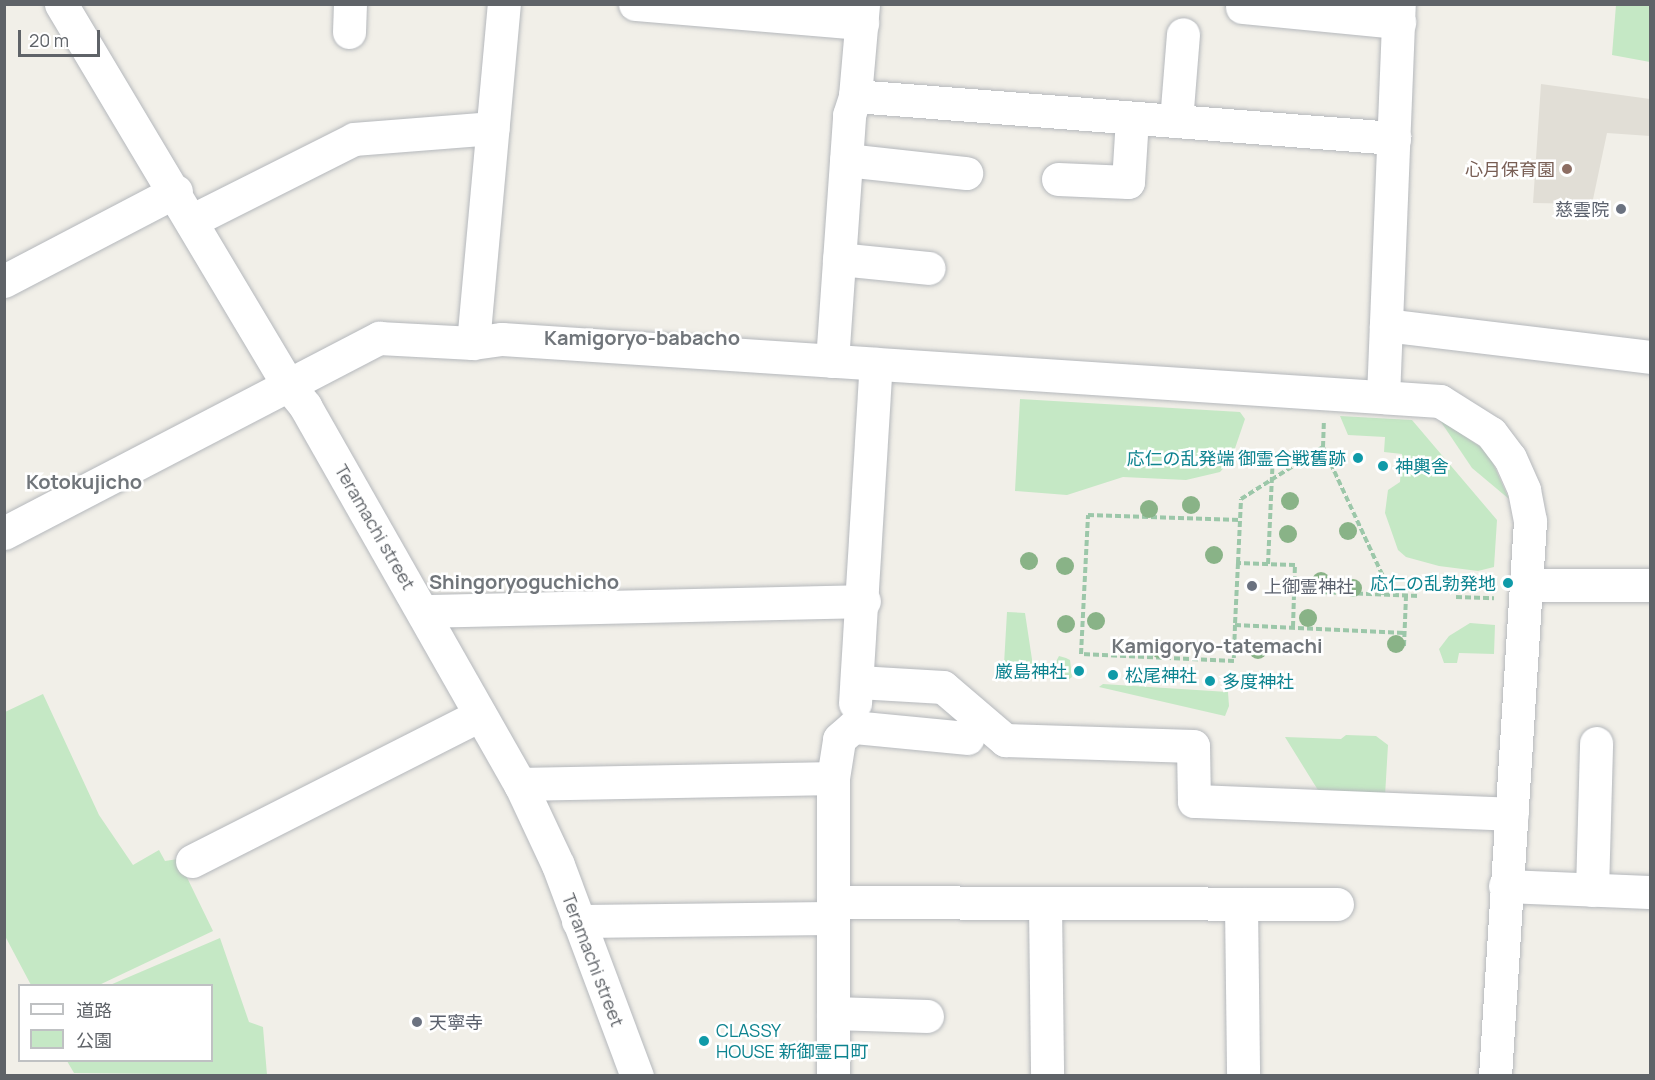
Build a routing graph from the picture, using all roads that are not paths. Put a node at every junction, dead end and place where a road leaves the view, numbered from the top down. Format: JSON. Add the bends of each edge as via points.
{"nodes":[{"id":1,"x":62,"y":4,"type":"edge"},
{"id":2,"x":504,"y":4,"type":"edge"},
{"id":3,"x":635,"y":4,"type":"edge"},
{"id":4,"x":1242,"y":7,"type":"dead end"},
{"id":5,"x":1399,"y":13,"type":"edge"},
{"id":6,"x":863,"y":14,"type":"edge"},
{"id":7,"x":1183,"y":34,"type":"dead end"},
{"id":8,"x":855,"y":96,"type":"junction"},
{"id":9,"x":1132,"y":118,"type":"junction"},
{"id":10,"x":1176,"y":122,"type":"junction"},
{"id":11,"x":493,"y":128,"type":"junction"},
{"id":12,"x":1394,"y":138,"type":"junction"},
{"id":13,"x":846,"y":159,"type":"junction"},
{"id":14,"x":966,"y":173,"type":"dead end"},
{"id":15,"x":1058,"y":179,"type":"dead end"},
{"id":16,"x":176,"y":191,"type":"junction"},
{"id":17,"x":193,"y":220,"type":"junction"},
{"id":18,"x":839,"y":259,"type":"junction"},
{"id":19,"x":929,"y":268,"type":"dead end"},
{"id":20,"x":4,"y":281,"type":"edge"},
{"id":21,"x":1386,"y":325,"type":"junction"},
{"id":22,"x":488,"y":341,"type":"junction"},
{"id":23,"x":1650,"y":357,"type":"edge"},
{"id":24,"x":832,"y":361,"type":"junction"},
{"id":25,"x":876,"y":364,"type":"junction"},
{"id":26,"x":288,"y":386,"type":"junction"},
{"id":27,"x":1383,"y":397,"type":"junction"},
{"id":28,"x":4,"y":533,"type":"edge"},
{"id":29,"x":1650,"y":585,"type":"edge"},
{"id":30,"x":1527,"y":592,"type":"junction"},
{"id":31,"x":864,"y":602,"type":"junction"},
{"id":32,"x":424,"y":611,"type":"junction"},
{"id":33,"x":858,"y":682,"type":"junction"},
{"id":34,"x":480,"y":715,"type":"junction"},
{"id":35,"x":853,"y":727,"type":"junction"},
{"id":36,"x":967,"y":738,"type":"dead end"},
{"id":37,"x":1596,"y":743,"type":"dead end"},
{"id":38,"x":833,"y":778,"type":"junction"},
{"id":39,"x":520,"y":784,"type":"junction"},
{"id":40,"x":1512,"y":814,"type":"junction"},
{"id":41,"x":192,"y":861,"type":"dead end"},
{"id":42,"x":1505,"y":886,"type":"junction"},
{"id":43,"x":1592,"y":890,"type":"junction"},
{"id":44,"x":1650,"y":892,"type":"edge"},
{"id":45,"x":1045,"y":904,"type":"junction"},
{"id":46,"x":1241,"y":904,"type":"junction"},
{"id":47,"x":1336,"y":904,"type":"dead end"},
{"id":48,"x":833,"y":910,"type":"junction"},
{"id":49,"x":578,"y":921,"type":"junction"},
{"id":50,"x":834,"y":1013,"type":"junction"},
{"id":51,"x":927,"y":1016,"type":"dead end"},
{"id":52,"x":637,"y":1076,"type":"edge"},
{"id":53,"x":833,"y":1076,"type":"edge"},
{"id":54,"x":1047,"y":1076,"type":"edge"},
{"id":55,"x":1243,"y":1076,"type":"edge"},
{"id":56,"x":1496,"y":1076,"type":"edge"}],
"edges":[{"from":1,"to":16,"type":"street","name":"Teramachi street"},
{"from":2,"to":11,"type":"street"},
{"from":3,"to":6,"type":"street"},
{"from":4,"to":5,"type":"street"},
{"from":5,"to":12,"type":"street"},
{"from":6,"to":8,"type":"street"},
{"from":7,"to":10,"type":"street"},
{"from":8,"to":9,"type":"street"},
{"from":8,"to":13,"type":"street","via":[[849,115]]},
{"from":9,"to":10,"type":"street"},
{"from":9,"to":15,"type":"street","via":[[1128,182]]},
{"from":10,"to":12,"type":"street"},
{"from":11,"to":17,"type":"street","via":[[354,139]]},
{"from":11,"to":22,"type":"street"},
{"from":12,"to":21,"type":"street"},
{"from":13,"to":14,"type":"street"},
{"from":13,"to":18,"type":"street"},
{"from":16,"to":17,"type":"street","name":"Teramachi street"},
{"from":16,"to":20,"type":"street"},
{"from":17,"to":26,"type":"street","name":"Teramachi street"},
{"from":18,"to":19,"type":"street"},
{"from":18,"to":24,"type":"street"},
{"from":21,"to":23,"type":"street"},
{"from":21,"to":27,"type":"street"},
{"from":22,"to":24,"type":"street"},
{"from":22,"to":26,"type":"street","via":[[379,338]]},
{"from":24,"to":25,"type":"street"},
{"from":25,"to":27,"type":"street"},
{"from":25,"to":31,"type":"street"},
{"from":26,"to":28,"type":"street"},
{"from":26,"to":32,"type":"street","name":"Teramachi street","via":[[305,406]]},
{"from":27,"to":30,"type":"street","via":[[1440,401],[1491,433],[1510,458],[1524,490],[1530,521]]},
{"from":29,"to":30,"type":"street"},
{"from":30,"to":40,"type":"street"},
{"from":31,"to":32,"type":"street"},
{"from":31,"to":33,"type":"street"},
{"from":32,"to":34,"type":"street","name":"Teramachi street"},
{"from":33,"to":35,"type":"street"},
{"from":33,"to":40,"type":"street","via":[[943,687],[1005,740],[1193,746],[1194,801]]},
{"from":34,"to":39,"type":"street","name":"Teramachi street"},
{"from":34,"to":41,"type":"street"},
{"from":35,"to":36,"type":"street"},
{"from":35,"to":38,"type":"street","via":[[839,739]]},
{"from":37,"to":43,"type":"street"},
{"from":38,"to":39,"type":"street"},
{"from":38,"to":48,"type":"street"},
{"from":39,"to":49,"type":"street","name":"Teramachi street","via":[[558,865]]},
{"from":40,"to":42,"type":"street"},
{"from":42,"to":43,"type":"street"},
{"from":42,"to":56,"type":"street"},
{"from":43,"to":44,"type":"street"},
{"from":45,"to":46,"type":"street"},
{"from":45,"to":48,"type":"street"},
{"from":45,"to":54,"type":"street"},
{"from":46,"to":47,"type":"street"},
{"from":46,"to":55,"type":"street"},
{"from":48,"to":49,"type":"street"},
{"from":48,"to":50,"type":"street"},
{"from":49,"to":52,"type":"street","name":"Teramachi street"},
{"from":50,"to":51,"type":"street"},
{"from":50,"to":53,"type":"street"}]}
